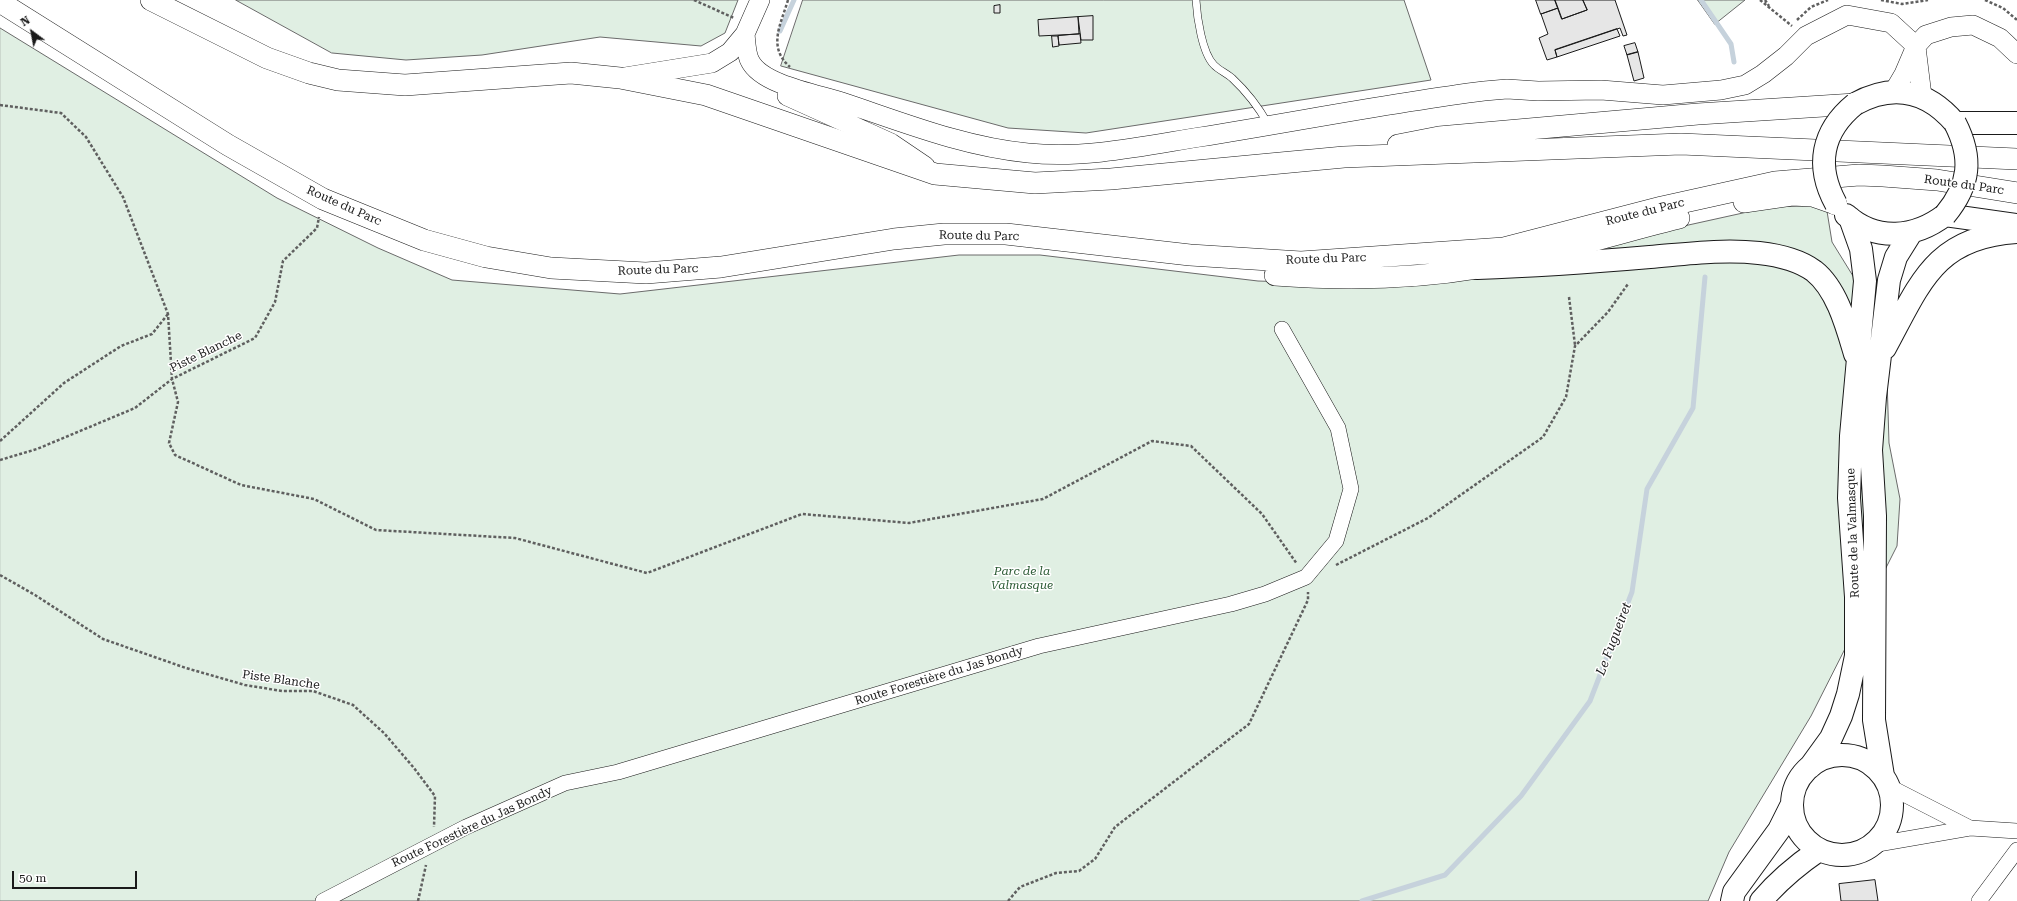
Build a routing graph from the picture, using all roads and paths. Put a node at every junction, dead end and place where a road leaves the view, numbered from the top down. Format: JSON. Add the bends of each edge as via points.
{"nodes":[{"id":1,"x":151,"y":0,"type":"edge"},
{"id":2,"x":694,"y":0,"type":"edge"},
{"id":3,"x":760,"y":0,"type":"edge"},
{"id":4,"x":788,"y":0,"type":"edge"},
{"id":5,"x":1196,"y":0,"type":"edge"},
{"id":6,"x":1760,"y":0,"type":"edge"},
{"id":7,"x":1765,"y":0,"type":"edge"},
{"id":8,"x":1828,"y":0,"type":"edge"},
{"id":9,"x":1881,"y":0,"type":"edge"},
{"id":10,"x":1928,"y":0,"type":"edge"},
{"id":11,"x":1985,"y":0,"type":"edge"},
{"id":12,"x":0,"y":2,"type":"edge"},
{"id":13,"x":2017,"y":20,"type":"edge"},
{"id":14,"x":747,"y":30,"type":"junction"},
{"id":15,"x":1787,"y":30,"type":"dead end"},
{"id":16,"x":1916,"y":46,"type":"junction"},
{"id":17,"x":2017,"y":54,"type":"edge"},
{"id":18,"x":794,"y":71,"type":"dead end"},
{"id":19,"x":620,"y":78,"type":"junction"},
{"id":20,"x":1894,"y":91,"type":"junction"},
{"id":21,"x":1922,"y":96,"type":"junction"},
{"id":22,"x":1855,"y":104,"type":"junction"},
{"id":23,"x":0,"y":105,"type":"edge"},
{"id":24,"x":1955,"y":123,"type":"junction"},
{"id":25,"x":2017,"y":123,"type":"edge"},
{"id":26,"x":1269,"y":126,"type":"junction"},
{"id":27,"x":1344,"y":157,"type":"junction"},
{"id":28,"x":2017,"y":159,"type":"edge"},
{"id":29,"x":935,"y":174,"type":"junction"},
{"id":30,"x":2017,"y":193,"type":"edge"},
{"id":31,"x":323,"y":199,"type":"junction"},
{"id":32,"x":1843,"y":211,"type":"junction"},
{"id":33,"x":1945,"y":215,"type":"junction"},
{"id":34,"x":2017,"y":225,"type":"edge"},
{"id":35,"x":2017,"y":232,"type":"edge"},
{"id":36,"x":1911,"y":233,"type":"junction"},
{"id":37,"x":1152,"y":250,"type":"junction"},
{"id":38,"x":1477,"y":268,"type":"junction"},
{"id":39,"x":1628,"y":284,"type":"dead end"},
{"id":40,"x":1569,"y":297,"type":"dead end"},
{"id":41,"x":168,"y":314,"type":"junction"},
{"id":42,"x":1282,"y":329,"type":"dead end"},
{"id":43,"x":1575,"y":346,"type":"junction"},
{"id":44,"x":1879,"y":360,"type":"junction"},
{"id":45,"x":1857,"y":361,"type":"junction"},
{"id":46,"x":172,"y":379,"type":"junction"},
{"id":47,"x":0,"y":441,"type":"edge"},
{"id":48,"x":0,"y":460,"type":"edge"},
{"id":49,"x":1333,"y":567,"type":"dead end"},
{"id":50,"x":0,"y":575,"type":"edge"},
{"id":51,"x":1306,"y":577,"type":"junction"},
{"id":52,"x":1810,"y":767,"type":"junction"},
{"id":53,"x":1885,"y":781,"type":"junction"},
{"id":54,"x":1792,"y":804,"type":"junction"},
{"id":55,"x":1970,"y":828,"type":"junction"},
{"id":56,"x":2017,"y":832,"type":"edge"},
{"id":57,"x":1872,"y":845,"type":"junction"},
{"id":58,"x":430,"y":846,"type":"junction"},
{"id":59,"x":1818,"y":850,"type":"junction"},
{"id":60,"x":2017,"y":850,"type":"edge"},
{"id":61,"x":323,"y":901,"type":"edge"},
{"id":62,"x":418,"y":901,"type":"edge"},
{"id":63,"x":1008,"y":901,"type":"edge"},
{"id":64,"x":1732,"y":901,"type":"edge"},
{"id":65,"x":1761,"y":901,"type":"edge"},
{"id":66,"x":1979,"y":901,"type":"edge"}],
"edges":[{"from":1,"to":19,"type":"main road","name":"Route du Parc","via":[[267,58],[309,74],[338,80],[405,86],[571,73]]},
{"from":2,"to":14,"type":"path"},
{"from":3,"to":14,"type":"street"},
{"from":4,"to":18,"type":"path","via":[[778,32],[777,47],[779,55]]},
{"from":5,"to":26,"type":"lane","via":[[1202,37],[1213,64],[1248,94]]},
{"from":6,"to":7,"type":"path","via":[[1788,22]]},
{"from":8,"to":15,"type":"path","via":[[1811,7]]},
{"from":9,"to":10,"type":"path","via":[[1902,4]]},
{"from":11,"to":13,"type":"path","via":[[2003,8]]},
{"from":12,"to":31,"type":"main road","name":"Route du Parc","via":[[228,144]]},
{"from":14,"to":19,"type":"street","via":[[730,52],[712,63]]},
{"from":14,"to":26,"type":"street","via":[[750,61],[760,74],[788,86],[938,134],[1002,149],[1034,154],[1088,153]]},
{"from":14,"to":29,"type":"street","via":[[740,60],[745,77],[891,143]]},
{"from":16,"to":17,"type":"street","via":[[1926,35],[1951,27],[1973,25],[2000,38]]},
{"from":16,"to":20,"type":"street"},
{"from":16,"to":21,"type":"street"},
{"from":16,"to":26,"type":"street","via":[[1891,23],[1847,15],[1806,36],[1764,74],[1745,85],[1721,90],[1663,95],[1601,90],[1507,89]]},
{"from":19,"to":29,"type":"main road","name":"Route du Parc","via":[[706,95]]},
{"from":20,"to":21,"type":"main road"},
{"from":20,"to":22,"type":"main road","via":[[1867,97]]},
{"from":21,"to":24,"type":"main road","via":[[1934,103]]},
{"from":22,"to":27,"type":"main road","via":[[1690,114],[1439,137]]},
{"from":22,"to":32,"type":"main road","bridge":true,"via":[[1835,124],[1829,136],[1823,164],[1829,192]]},
{"from":23,"to":41,"type":"path","via":[[61,113],[86,137],[123,197]]},
{"from":24,"to":25,"type":"main road"},
{"from":24,"to":33,"type":"main road","bridge":true,"via":[[1962,137],[1967,170],[1963,187]]},
{"from":27,"to":28,"type":"main road","name":"Route du Parc","via":[[1681,144]]},
{"from":27,"to":29,"type":"main road","name":"Route du Parc","via":[[1111,180],[1035,183]]},
{"from":30,"to":37,"type":"main road","name":"Route du Parc","via":[[1937,180],[1859,175],[1775,182],[1662,207],[1504,248],[1301,262]]},
{"from":31,"to":37,"type":"main road","name":"Route du Parc","via":[[424,240],[486,257],[551,268],[646,273],[720,267],[894,239],[944,234],[1006,234]]},
{"from":31,"to":46,"type":"path","name":"Piste Blanche","via":[[317,228],[283,261],[275,302],[255,338]]},
{"from":32,"to":36,"type":"main road","via":[[1868,230],[1889,234]]},
{"from":32,"to":38,"type":"main road","via":[[1813,196],[1792,195],[1753,200],[1516,261]]},
{"from":32,"to":45,"type":"main road","name":"Route de la Valmasque","via":[[1861,249],[1865,281]]},
{"from":33,"to":34,"type":"main road"},
{"from":33,"to":36,"type":"main road","via":[[1929,226]]},
{"from":35,"to":44,"type":"main road","via":[[1963,244],[1938,262],[1924,278]]},
{"from":36,"to":44,"type":"main road","name":"Route de la Valmasque","via":[[1896,257],[1889,280]]},
{"from":37,"to":38,"type":"main road","via":[[1185,263],[1253,274],[1329,279]]},
{"from":38,"to":45,"type":"main road","via":[[1722,252],[1760,253],[1780,257],[1814,271],[1825,283],[1838,307]]},
{"from":39,"to":43,"type":"path","via":[[1608,312]]},
{"from":40,"to":43,"type":"path"},
{"from":41,"to":46,"type":"path"},
{"from":41,"to":47,"type":"path","via":[[152,334],[121,346],[64,383]]},
{"from":42,"to":51,"type":"street","name":"Route Forestière du Jas Bondy","via":[[1338,428],[1350,489],[1336,541]]},
{"from":43,"to":49,"type":"path","via":[[1566,397],[1543,437],[1428,518]]},
{"from":44,"to":53,"type":"main road","name":"Route de la Valmasque","via":[[1871,450],[1875,539],[1874,720]]},
{"from":45,"to":52,"type":"main road","name":"Route de la Valmasque","via":[[1849,498],[1856,597],[1856,656],[1841,716],[1831,738]]},
{"from":46,"to":48,"type":"path","name":"Piste Blanche","via":[[134,408],[37,449]]},
{"from":46,"to":51,"type":"path","via":[[178,402],[169,443],[175,455],[241,485],[314,498],[376,530],[515,538],[647,573],[802,514],[909,523],[1043,499],[1152,441],[1191,446],[1262,514]]},
{"from":50,"to":58,"type":"path","name":"Piste Blanche","via":[[103,639],[186,668],[245,685],[282,691],[313,691],[353,705],[384,732],[435,796]]},
{"from":51,"to":58,"type":"street","name":"Route Forestière du Jas Bondy","via":[[1265,594],[1231,604],[1039,646],[618,772],[565,783]]},
{"from":51,"to":63,"type":"path","via":[[1308,600],[1249,724],[1115,827],[1095,858],[1079,871],[1056,873],[1020,887]]},
{"from":52,"to":53,"type":"main road","via":[[1826,758],[1844,755],[1866,762]]},
{"from":52,"to":54,"type":"main road","via":[[1795,787]]},
{"from":53,"to":55,"type":"street"},
{"from":53,"to":57,"type":"main road","via":[[1891,795],[1891,814],[1885,831]]},
{"from":54,"to":59,"type":"main road","via":[[1792,814],[1799,831]]},
{"from":54,"to":64,"type":"main road","via":[[1779,830],[1734,892]]},
{"from":55,"to":56,"type":"street"},
{"from":55,"to":57,"type":"street"},
{"from":57,"to":59,"type":"main road","via":[[1846,855]]},
{"from":58,"to":61,"type":"street","name":"Route Forestière du Jas Bondy"},
{"from":58,"to":62,"type":"path","name":"Piste Blanche"},
{"from":59,"to":65,"type":"main road","via":[[1773,887]]},
{"from":60,"to":66,"type":"street"}]}
